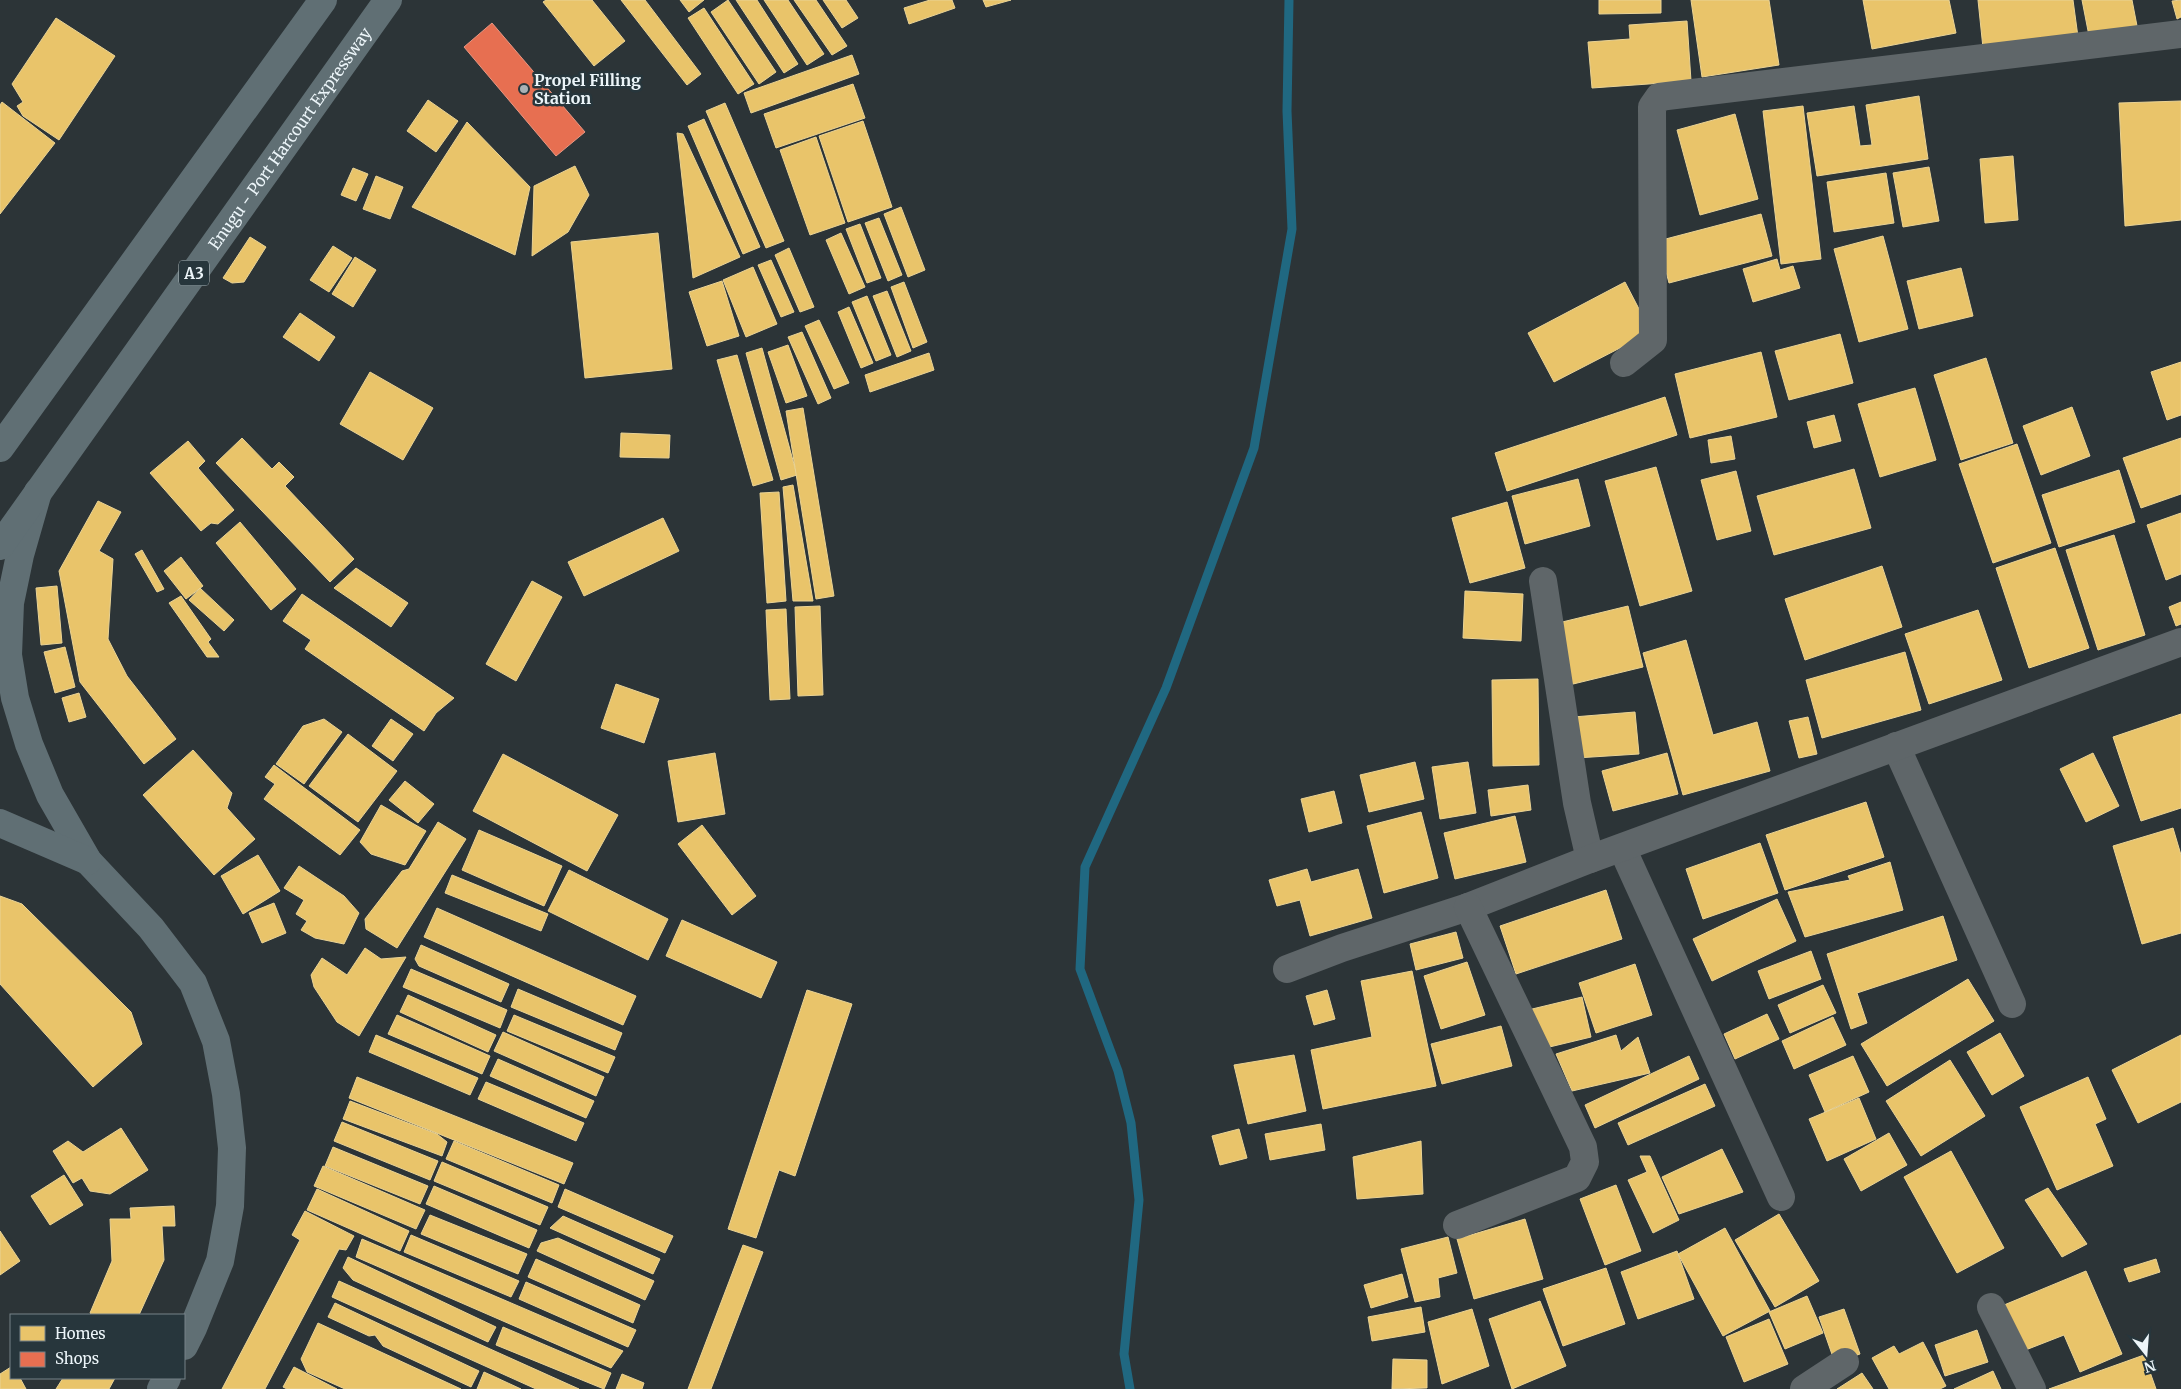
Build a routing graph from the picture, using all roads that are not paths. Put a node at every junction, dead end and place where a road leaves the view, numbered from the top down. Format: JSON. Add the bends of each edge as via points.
{"nodes":[{"id":1,"x":323,"y":0,"type":"edge"},
{"id":2,"x":388,"y":0,"type":"edge"},
{"id":3,"x":2181,"y":34,"type":"edge"},
{"id":4,"x":1624,"y":363,"type":"dead end"},
{"id":5,"x":30,"y":408,"type":"junction"},
{"id":6,"x":0,"y":431,"type":"edge"},
{"id":7,"x":0,"y":448,"type":"edge"},
{"id":8,"x":38,"y":492,"type":"junction"},
{"id":9,"x":0,"y":546,"type":"edge"},
{"id":10,"x":1543,"y":581,"type":"dead end"},
{"id":11,"x":2179,"y":649,"type":"edge"},
{"id":12,"x":1896,"y":746,"type":"junction"},
{"id":13,"x":0,"y":823,"type":"edge"},
{"id":14,"x":1622,"y":848,"type":"junction"},
{"id":15,"x":1590,"y":859,"type":"junction"},
{"id":16,"x":88,"y":861,"type":"junction"},
{"id":17,"x":1468,"y":907,"type":"junction"},
{"id":18,"x":1287,"y":969,"type":"dead end"},
{"id":19,"x":2012,"y":1004,"type":"dead end"},
{"id":20,"x":1782,"y":1197,"type":"dead end"},
{"id":21,"x":1457,"y":1225,"type":"dead end"},
{"id":22,"x":1991,"y":1308,"type":"dead end"},
{"id":23,"x":185,"y":1344,"type":"edge"},
{"id":24,"x":1845,"y":1362,"type":"dead end"},
{"id":25,"x":1804,"y":1389,"type":"edge"},
{"id":26,"x":2032,"y":1389,"type":"edge"}],
"edges":[{"from":1,"to":5,"type":"highway"},
{"from":2,"to":8,"type":"highway","name":"Enugu - Port Harcourt Expressway","number":"A3"},
{"from":3,"to":4,"type":"street","via":[[1660,97],[1652,107],[1653,340]]},
{"from":5,"to":6,"type":"highway"},
{"from":5,"to":7,"type":"highway"},
{"from":8,"to":9,"type":"highway","name":"Enugu - Port Harcourt Expressway","number":"A3"},
{"from":8,"to":16,"type":"highway","via":[[10,603],[8,655],[29,744],[50,795]]},
{"from":10,"to":15,"type":"street","via":[[1577,803]]},
{"from":11,"to":12,"type":"street"},
{"from":12,"to":14,"type":"street"},
{"from":12,"to":19,"type":"street"},
{"from":13,"to":16,"type":"highway"},
{"from":14,"to":15,"type":"street"},
{"from":14,"to":20,"type":"street"},
{"from":15,"to":17,"type":"street"},
{"from":16,"to":23,"type":"highway","via":[[151,928],[193,983],[216,1042],[232,1148],[230,1206],[220,1261]]},
{"from":17,"to":18,"type":"street"},
{"from":17,"to":21,"type":"street","via":[[1583,1147],[1585,1162],[1578,1178]]},
{"from":22,"to":26,"type":"street"},
{"from":24,"to":25,"type":"street"}]}
